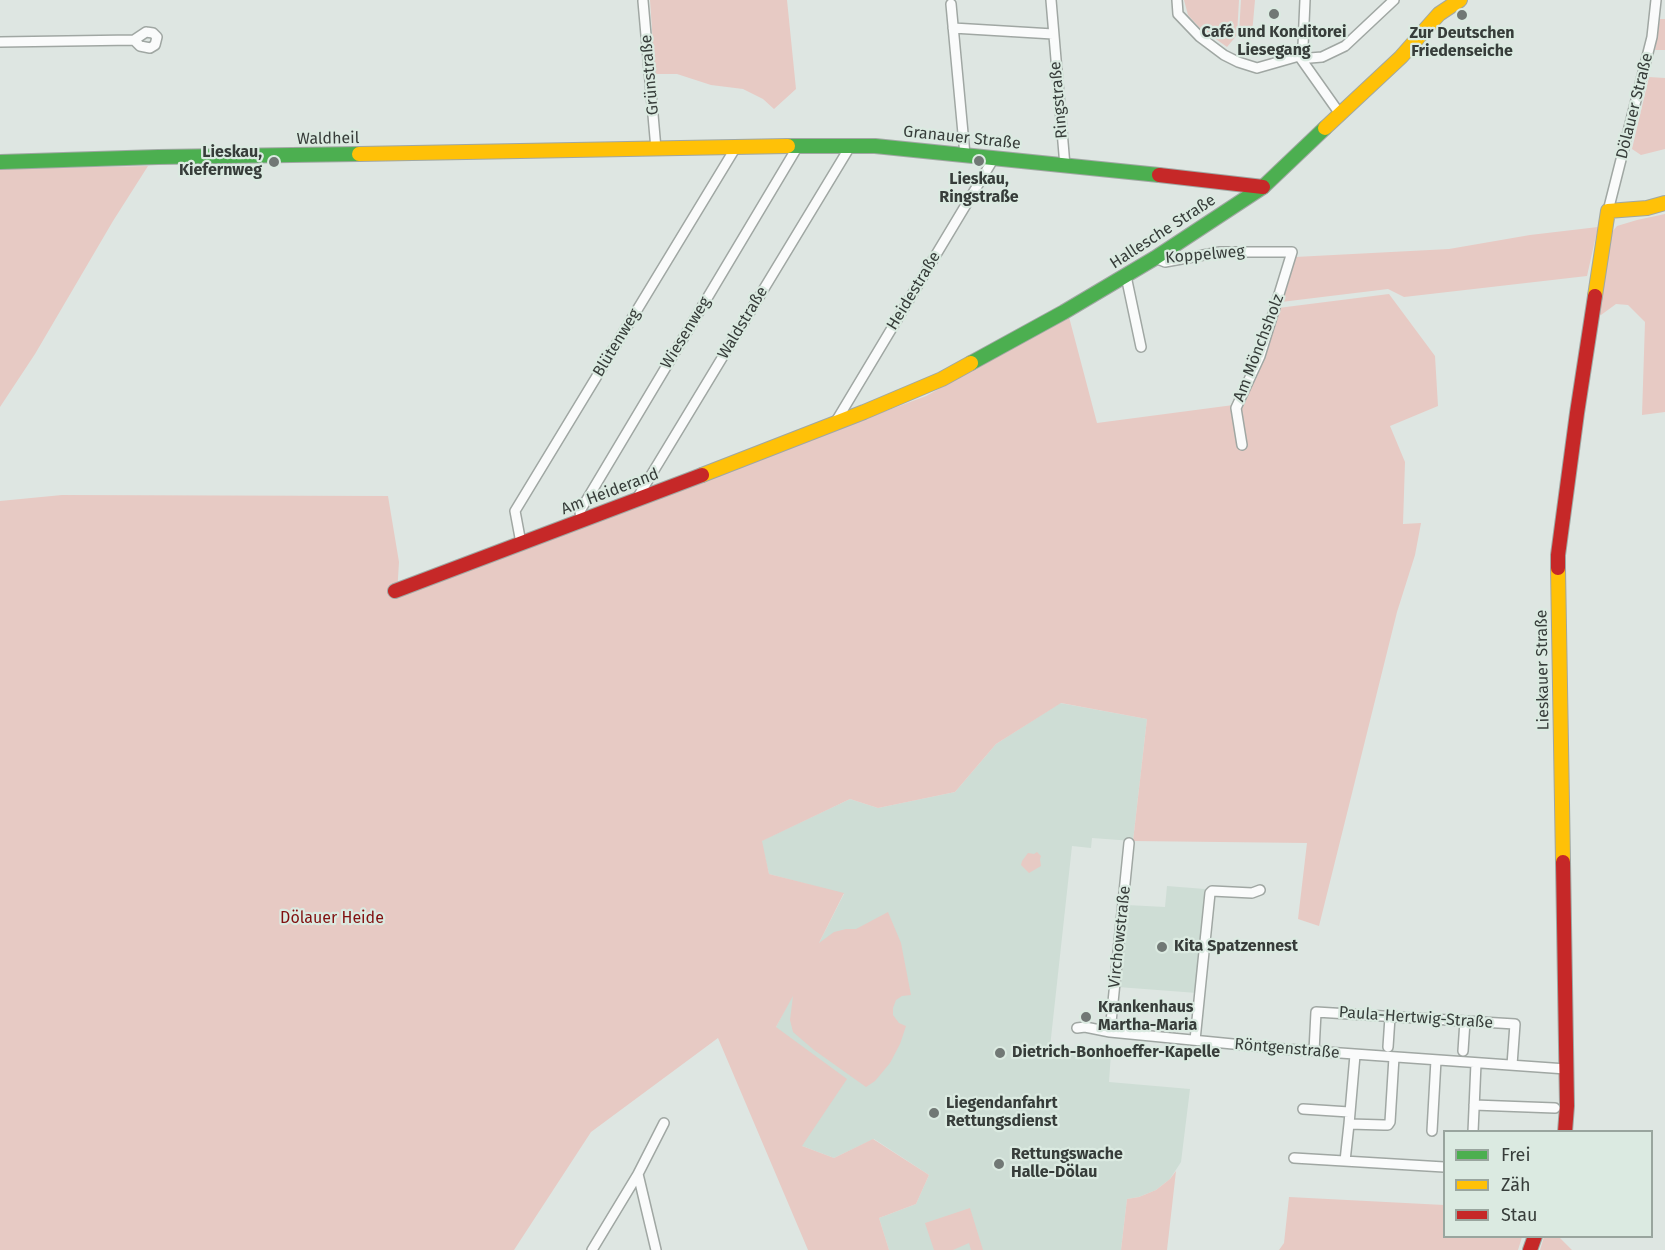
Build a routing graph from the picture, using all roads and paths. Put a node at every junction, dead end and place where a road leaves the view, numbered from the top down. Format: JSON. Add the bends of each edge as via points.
{"nodes":[{"id":1,"x":1051,"y":0,"type":"edge"},
{"id":2,"x":1177,"y":0,"type":"edge"},
{"id":3,"x":1305,"y":0,"type":"edge"},
{"id":4,"x":1394,"y":0,"type":"edge"},
{"id":5,"x":1460,"y":0,"type":"edge"},
{"id":6,"x":1656,"y":0,"type":"edge"},
{"id":7,"x":644,"y":1,"type":"edge"},
{"id":8,"x":951,"y":4,"type":"dead end"},
{"id":9,"x":953,"y":28,"type":"junction"},
{"id":10,"x":1053,"y":34,"type":"junction"},
{"id":11,"x":134,"y":40,"type":"dead end"},
{"id":12,"x":0,"y":42,"type":"edge"},
{"id":13,"x":1299,"y":56,"type":"junction"},
{"id":14,"x":1340,"y":114,"type":"junction"},
{"id":15,"x":851,"y":145,"type":"junction"},
{"id":16,"x":798,"y":146,"type":"junction"},
{"id":17,"x":736,"y":147,"type":"junction"},
{"id":18,"x":656,"y":149,"type":"junction"},
{"id":19,"x":965,"y":155,"type":"junction"},
{"id":20,"x":994,"y":159,"type":"junction"},
{"id":21,"x":0,"y":162,"type":"edge"},
{"id":22,"x":1065,"y":166,"type":"junction"},
{"id":23,"x":1263,"y":187,"type":"junction"},
{"id":24,"x":1665,"y":203,"type":"edge"},
{"id":25,"x":1608,"y":211,"type":"junction"},
{"id":26,"x":1293,"y":252,"type":"joint"},
{"id":27,"x":1155,"y":258,"type":"junction"},
{"id":28,"x":1126,"y":276,"type":"junction"},
{"id":29,"x":1142,"y":347,"type":"dead end"},
{"id":30,"x":835,"y":423,"type":"junction"},
{"id":31,"x":1242,"y":446,"type":"dead end"},
{"id":32,"x":635,"y":501,"type":"junction"},
{"id":33,"x":581,"y":521,"type":"junction"},
{"id":34,"x":521,"y":543,"type":"junction"},
{"id":35,"x":395,"y":591,"type":"dead end"},
{"id":36,"x":1130,"y":843,"type":"dead end"},
{"id":37,"x":1260,"y":890,"type":"dead end"},
{"id":38,"x":1390,"y":1017,"type":"junction"},
{"id":39,"x":1465,"y":1021,"type":"junction"},
{"id":40,"x":1077,"y":1028,"type":"dead end"},
{"id":41,"x":1110,"y":1032,"type":"junction"},
{"id":42,"x":1195,"y":1040,"type":"junction"},
{"id":43,"x":1388,"y":1047,"type":"dead end"},
{"id":44,"x":1314,"y":1051,"type":"junction"},
{"id":45,"x":1463,"y":1051,"type":"dead end"},
{"id":46,"x":1355,"y":1054,"type":"junction"},
{"id":47,"x":1395,"y":1057,"type":"junction"},
{"id":48,"x":1436,"y":1060,"type":"junction"},
{"id":49,"x":1476,"y":1063,"type":"junction"},
{"id":50,"x":1512,"y":1065,"type":"junction"},
{"id":51,"x":1566,"y":1069,"type":"junction"},
{"id":52,"x":1474,"y":1104,"type":"junction"},
{"id":53,"x":1555,"y":1108,"type":"dead end"},
{"id":54,"x":1303,"y":1109,"type":"dead end"},
{"id":55,"x":1349,"y":1112,"type":"junction"},
{"id":56,"x":664,"y":1123,"type":"dead end"},
{"id":57,"x":1349,"y":1124,"type":"junction"},
{"id":58,"x":1473,"y":1130,"type":"edge"},
{"id":59,"x":1565,"y":1130,"type":"edge"},
{"id":60,"x":1432,"y":1131,"type":"dead end"},
{"id":61,"x":1294,"y":1158,"type":"dead end"},
{"id":62,"x":1345,"y":1161,"type":"junction"},
{"id":63,"x":1443,"y":1167,"type":"edge"},
{"id":64,"x":638,"y":1174,"type":"junction"},
{"id":65,"x":592,"y":1250,"type":"edge"},
{"id":66,"x":657,"y":1250,"type":"edge"}],
"edges":[{"from":1,"to":10,"type":"street","name":"Ringstraße"},
{"from":2,"to":13,"type":"street","via":[[1178,14],[1185,23],[1213,48],[1238,62],[1257,68]]},
{"from":3,"to":13,"type":"street"},
{"from":4,"to":13,"type":"street","via":[[1345,46],[1322,57]]},
{"from":5,"to":14,"type":"street","name":"Hallesche Straße","via":[[1439,14],[1401,57]]},
{"from":6,"to":25,"type":"street","name":"Dölauer Straße","via":[[1652,37]]},
{"from":7,"to":18,"type":"street","name":"Grünstraße"},
{"from":8,"to":9,"type":"street"},
{"from":9,"to":10,"type":"street"},
{"from":9,"to":19,"type":"street"},
{"from":10,"to":22,"type":"street","name":"Ringstraße"},
{"from":11,"to":12,"type":"street"},
{"from":13,"to":14,"type":"street"},
{"from":14,"to":23,"type":"street","name":"Hallesche Straße"},
{"from":15,"to":16,"type":"street","name":"Granauer Straße"},
{"from":15,"to":19,"type":"street","name":"Granauer Straße"},
{"from":15,"to":32,"type":"street","name":"Waldstraße"},
{"from":16,"to":17,"type":"street","name":"Granauer Straße"},
{"from":16,"to":33,"type":"street","name":"Wiesenweg","via":[[580,511]]},
{"from":17,"to":18,"type":"street","name":"Granauer Straße"},
{"from":17,"to":34,"type":"street","name":"Blütenweg","via":[[515,511]]},
{"from":18,"to":21,"type":"street","name":"Waldheil"},
{"from":19,"to":20,"type":"street","name":"Granauer Straße"},
{"from":20,"to":22,"type":"street","name":"Granauer Straße"},
{"from":20,"to":30,"type":"street","name":"Heidestraße"},
{"from":22,"to":23,"type":"street","name":"Granauer Straße"},
{"from":23,"to":27,"type":"street","name":"Hallesche Straße"},
{"from":24,"to":25,"type":"street"},
{"from":25,"to":51,"type":"street","name":"Lieskauer Straße","via":[[1558,555]]},
{"from":26,"to":27,"type":"street","name":"Koppelweg","via":[[1220,252],[1165,262]]},
{"from":26,"to":31,"type":"street","name":"Am Mönchsholz","via":[[1260,356],[1236,408]]},
{"from":27,"to":28,"type":"street","name":"Hallesche Straße"},
{"from":28,"to":29,"type":"street"},
{"from":28,"to":30,"type":"street","name":"Hallesche Straße","via":[[942,380]]},
{"from":30,"to":32,"type":"street","name":"Am Heiderand"},
{"from":32,"to":33,"type":"street","name":"Am Heiderand"},
{"from":33,"to":34,"type":"street","name":"Am Heiderand"},
{"from":34,"to":35,"type":"street","name":"Am Heiderand"},
{"from":36,"to":41,"type":"street","name":"Virchowstraße"},
{"from":37,"to":42,"type":"street","via":[[1210,893]]},
{"from":38,"to":39,"type":"street","name":"Paula-Hertwig-Straße"},
{"from":38,"to":43,"type":"street"},
{"from":38,"to":44,"type":"street","name":"Paula-Hertwig-Straße","via":[[1316,1012]]},
{"from":39,"to":45,"type":"street"},
{"from":39,"to":50,"type":"street","name":"Paula-Hertwig-Straße","via":[[1515,1024]]},
{"from":40,"to":41,"type":"street","name":"Röntgenstraße"},
{"from":41,"to":42,"type":"street","name":"Röntgenstraße"},
{"from":42,"to":44,"type":"street","name":"Röntgenstraße"},
{"from":44,"to":46,"type":"street","name":"Röntgenstraße"},
{"from":46,"to":47,"type":"street","name":"Röntgenstraße"},
{"from":46,"to":55,"type":"street","name":"Röntgenstraße"},
{"from":47,"to":48,"type":"street","name":"Röntgenstraße"},
{"from":47,"to":57,"type":"street","via":[[1388,1125]]},
{"from":48,"to":49,"type":"street","name":"Röntgenstraße"},
{"from":48,"to":60,"type":"street"},
{"from":49,"to":50,"type":"street","name":"Röntgenstraße"},
{"from":49,"to":52,"type":"street"},
{"from":50,"to":51,"type":"street","name":"Röntgenstraße"},
{"from":51,"to":59,"type":"street","name":"Lieskauer Straße"},
{"from":52,"to":53,"type":"street"},
{"from":52,"to":58,"type":"street"},
{"from":54,"to":55,"type":"street"},
{"from":55,"to":57,"type":"street","name":"Röntgenstraße"},
{"from":56,"to":64,"type":"street"},
{"from":57,"to":62,"type":"street","name":"Röntgenstraße"},
{"from":61,"to":62,"type":"street"},
{"from":62,"to":63,"type":"street"},
{"from":64,"to":65,"type":"street"},
{"from":64,"to":66,"type":"street"}]}
